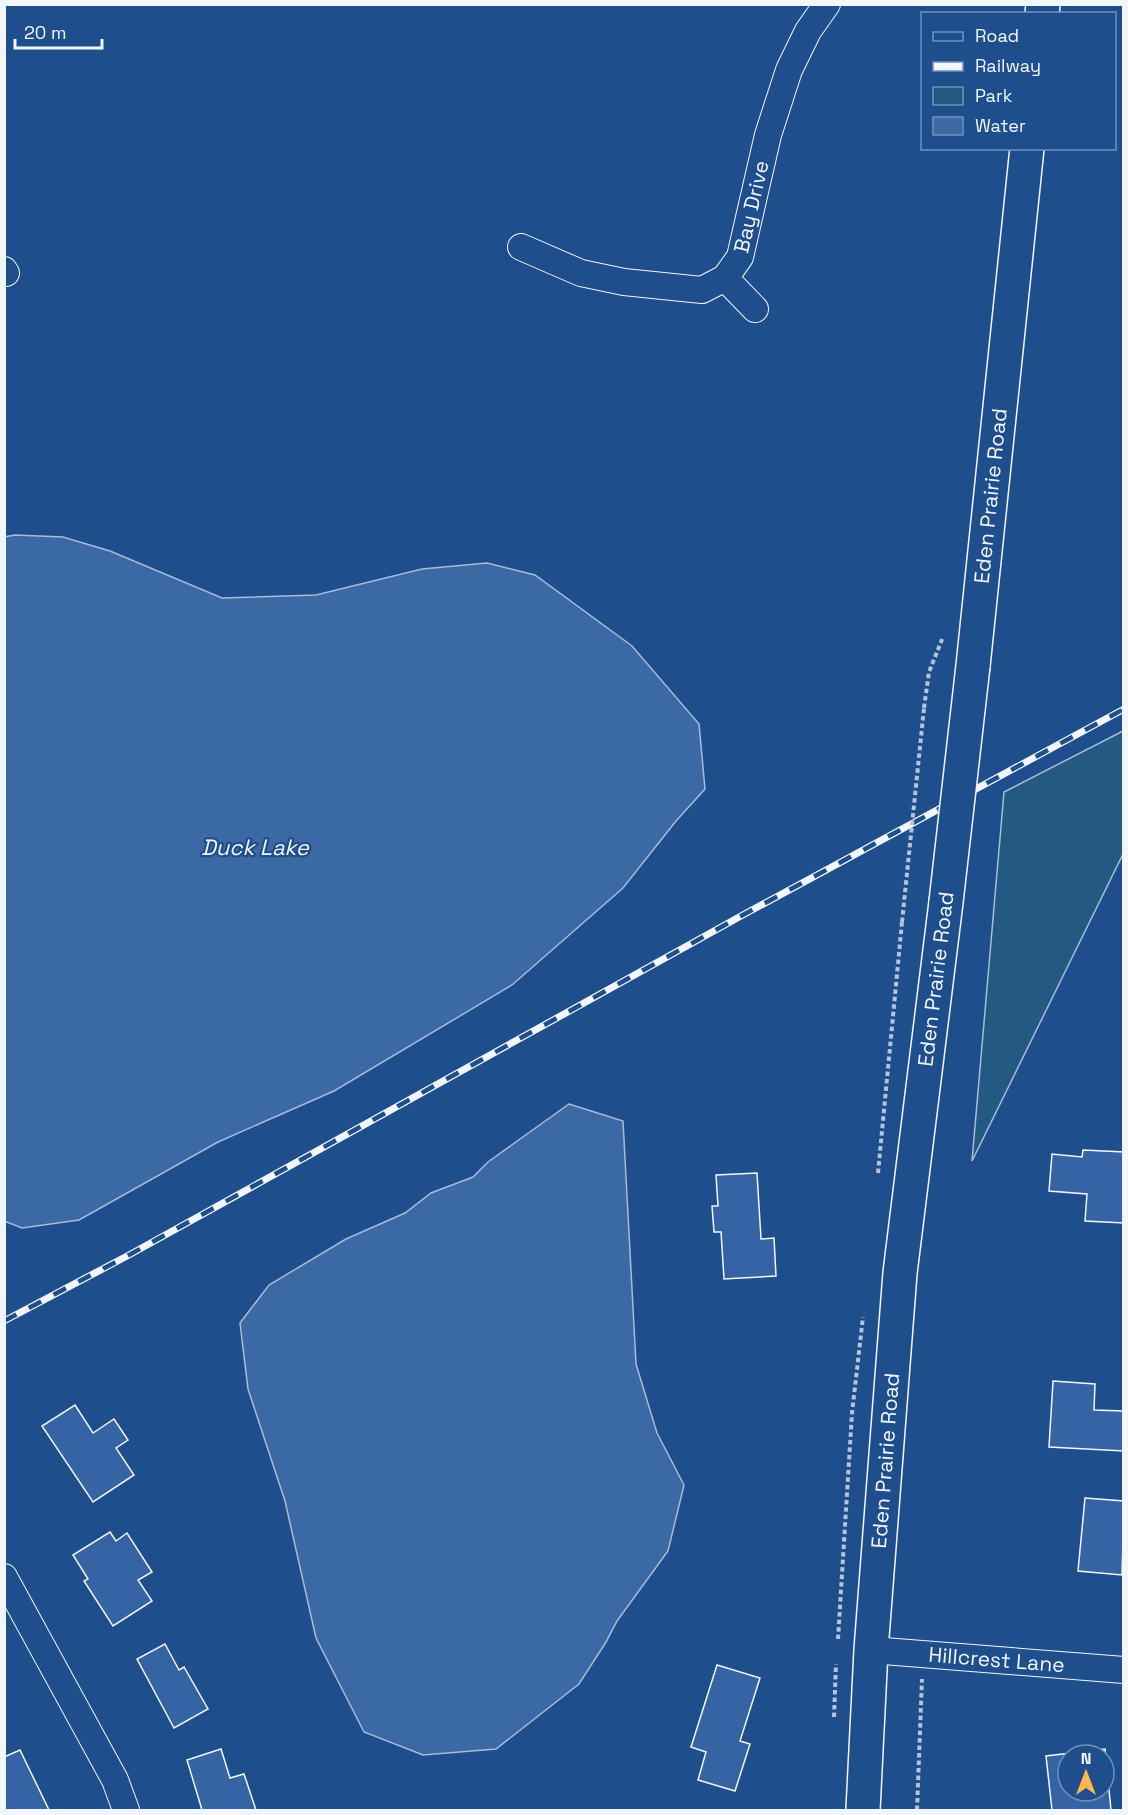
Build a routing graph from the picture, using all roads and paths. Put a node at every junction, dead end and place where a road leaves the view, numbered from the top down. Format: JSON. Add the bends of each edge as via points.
{"nodes":[{"id":1,"x":827,"y":4,"type":"edge"},
{"id":2,"x":1028,"y":150,"type":"edge"},
{"id":3,"x":522,"y":247,"type":"dead end"},
{"id":4,"x":725,"y":278,"type":"junction"},
{"id":5,"x":755,"y":309,"type":"dead end"},
{"id":6,"x":924,"y":708,"type":"dead end"},
{"id":7,"x":902,"y":922,"type":"dead end"},
{"id":8,"x":4,"y":1577,"type":"edge"},
{"id":9,"x":871,"y":1650,"type":"junction"},
{"id":10,"x":923,"y":1653,"type":"junction"},
{"id":11,"x":1124,"y":1670,"type":"edge"},
{"id":12,"x":126,"y":1810,"type":"edge"},
{"id":13,"x":863,"y":1810,"type":"edge"},
{"id":14,"x":917,"y":1810,"type":"edge"}],
"edges":[{"from":1,"to":4,"type":"street","name":"Bay Drive","via":[[789,70],[768,135],[740,257]]},
{"from":2,"to":9,"type":"main road","name":"Eden Prairie Road","bridge":true,"via":[[973,666],[900,1273]]},
{"from":3,"to":4,"type":"street","name":"Bay Drive","via":[[581,273],[624,282],[702,290]]},
{"from":4,"to":5,"type":"street"},
{"from":6,"to":7,"type":"path","bridge":true},
{"from":8,"to":12,"type":"street","via":[[115,1780]]},
{"from":9,"to":10,"type":"street","name":"Hillcrest Lane"},
{"from":9,"to":13,"type":"main road","name":"Eden Prairie Road"},
{"from":10,"to":11,"type":"street","name":"Hillcrest Lane"},
{"from":10,"to":14,"type":"path"}]}
